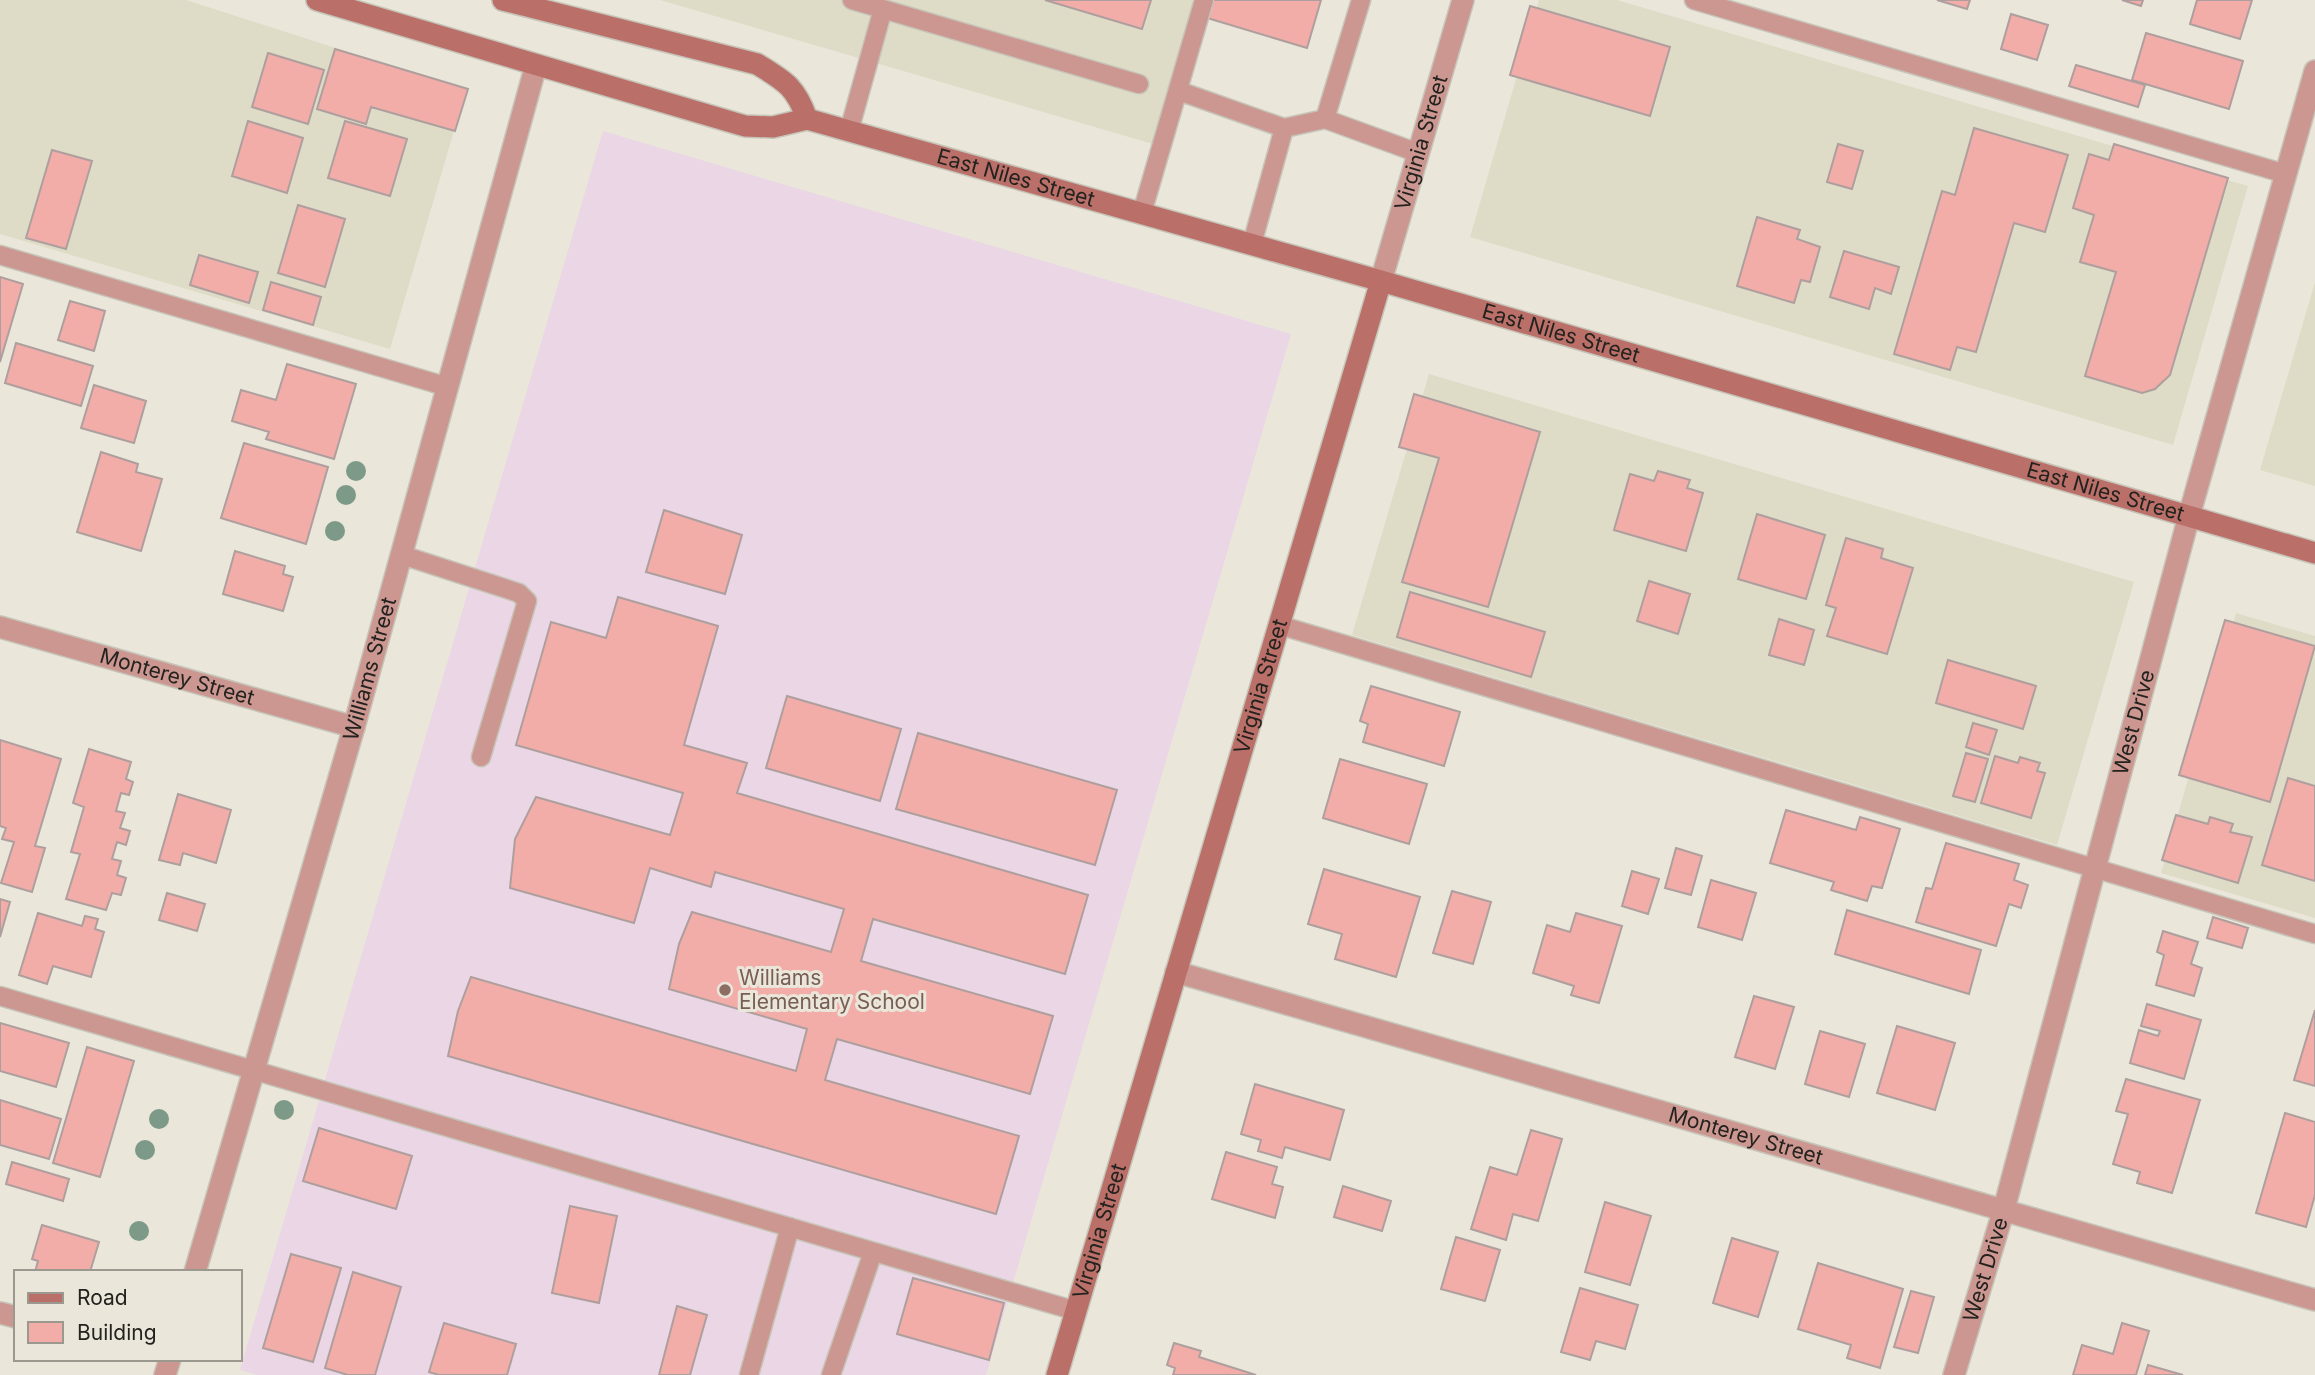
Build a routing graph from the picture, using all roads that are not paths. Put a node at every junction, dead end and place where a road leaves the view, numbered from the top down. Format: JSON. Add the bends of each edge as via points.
{"nodes":[{"id":1,"x":317,"y":0,"type":"edge"},
{"id":2,"x":503,"y":0,"type":"edge"},
{"id":3,"x":852,"y":0,"type":"edge"},
{"id":4,"x":1204,"y":0,"type":"edge"},
{"id":5,"x":1360,"y":0,"type":"edge"},
{"id":6,"x":1463,"y":0,"type":"edge"},
{"id":7,"x":1694,"y":0,"type":"edge"},
{"id":8,"x":553,"y":7,"type":"edge"},
{"id":9,"x":883,"y":9,"type":"junction"},
{"id":10,"x":536,"y":65,"type":"junction"},
{"id":11,"x":2315,"y":71,"type":"edge"},
{"id":12,"x":1139,"y":85,"type":"dead end"},
{"id":13,"x":1179,"y":91,"type":"junction"},
{"id":14,"x":807,"y":119,"type":"junction"},
{"id":15,"x":1325,"y":119,"type":"junction"},
{"id":16,"x":1284,"y":128,"type":"junction"},
{"id":17,"x":849,"y":131,"type":"junction"},
{"id":18,"x":1418,"y":153,"type":"junction"},
{"id":19,"x":2286,"y":174,"type":"junction"},
{"id":20,"x":1142,"y":214,"type":"junction"},
{"id":21,"x":1252,"y":244,"type":"junction"},
{"id":22,"x":0,"y":255,"type":"edge"},
{"id":23,"x":1381,"y":281,"type":"junction"},
{"id":24,"x":448,"y":387,"type":"junction"},
{"id":25,"x":2189,"y":516,"type":"junction"},
{"id":26,"x":2315,"y":553,"type":"edge"},
{"id":27,"x":402,"y":555,"type":"junction"},
{"id":28,"x":1279,"y":625,"type":"junction"},
{"id":29,"x":0,"y":627,"type":"edge"},
{"id":30,"x":355,"y":727,"type":"junction"},
{"id":31,"x":481,"y":757,"type":"dead end"},
{"id":32,"x":2095,"y":870,"type":"junction"},
{"id":33,"x":2315,"y":934,"type":"edge"},
{"id":34,"x":1177,"y":972,"type":"junction"},
{"id":35,"x":0,"y":996,"type":"edge"},
{"id":36,"x":254,"y":1070,"type":"junction"},
{"id":37,"x":2004,"y":1209,"type":"junction"},
{"id":38,"x":790,"y":1227,"type":"junction"},
{"id":39,"x":873,"y":1252,"type":"junction"},
{"id":40,"x":196,"y":1270,"type":"edge"},
{"id":41,"x":2315,"y":1300,"type":"edge"},
{"id":42,"x":1076,"y":1311,"type":"junction"},
{"id":43,"x":749,"y":1375,"type":"edge"},
{"id":44,"x":831,"y":1375,"type":"edge"},
{"id":45,"x":1057,"y":1375,"type":"edge"},
{"id":46,"x":1954,"y":1375,"type":"edge"}],
"edges":[{"from":1,"to":10,"type":"main road","name":"East Niles Street"},
{"from":2,"to":8,"type":"main road"},
{"from":3,"to":9,"type":"lane"},
{"from":4,"to":13,"type":"lane"},
{"from":5,"to":15,"type":"lane"},
{"from":6,"to":18,"type":"street","name":"Virginia Street"},
{"from":7,"to":19,"type":"lane"},
{"from":8,"to":14,"type":"main road","via":[[757,64],[788,83]]},
{"from":9,"to":12,"type":"lane"},
{"from":9,"to":17,"type":"lane"},
{"from":10,"to":14,"type":"main road","name":"East Niles Street","via":[[745,126],[773,127]]},
{"from":10,"to":24,"type":"street","name":"Williams Street"},
{"from":11,"to":19,"type":"street","name":"West Drive"},
{"from":13,"to":16,"type":"lane"},
{"from":13,"to":20,"type":"lane"},
{"from":14,"to":17,"type":"main road","name":"East Niles Street"},
{"from":15,"to":16,"type":"lane"},
{"from":15,"to":18,"type":"lane"},
{"from":16,"to":21,"type":"lane"},
{"from":17,"to":20,"type":"main road","name":"East Niles Street"},
{"from":18,"to":23,"type":"street","name":"Virginia Street"},
{"from":19,"to":25,"type":"street","name":"West Drive"},
{"from":20,"to":21,"type":"main road","name":"East Niles Street"},
{"from":21,"to":23,"type":"main road","name":"East Niles Street"},
{"from":22,"to":24,"type":"lane"},
{"from":23,"to":25,"type":"main road","name":"East Niles Street"},
{"from":23,"to":28,"type":"main road","name":"Virginia Street"},
{"from":24,"to":27,"type":"street","name":"Williams Street"},
{"from":25,"to":26,"type":"main road","name":"East Niles Street"},
{"from":25,"to":32,"type":"street","name":"West Drive"},
{"from":27,"to":30,"type":"street","name":"Williams Street"},
{"from":27,"to":31,"type":"lane","via":[[519,593],[527,601]]},
{"from":28,"to":32,"type":"lane"},
{"from":28,"to":34,"type":"main road","name":"Virginia Street"},
{"from":29,"to":30,"type":"street","name":"Monterey Street"},
{"from":30,"to":36,"type":"street","name":"Williams Street"},
{"from":32,"to":33,"type":"lane"},
{"from":32,"to":37,"type":"street","name":"West Drive"},
{"from":34,"to":37,"type":"street","name":"Monterey Street"},
{"from":34,"to":42,"type":"main road","name":"Virginia Street"},
{"from":35,"to":36,"type":"lane"},
{"from":36,"to":38,"type":"lane"},
{"from":36,"to":40,"type":"street","name":"Williams Street"},
{"from":37,"to":41,"type":"street","name":"Monterey Street"},
{"from":37,"to":46,"type":"street","name":"West Drive"},
{"from":38,"to":39,"type":"lane"},
{"from":38,"to":43,"type":"lane"},
{"from":39,"to":42,"type":"lane"},
{"from":39,"to":44,"type":"lane"},
{"from":42,"to":45,"type":"main road","name":"Virginia Street"}]}
